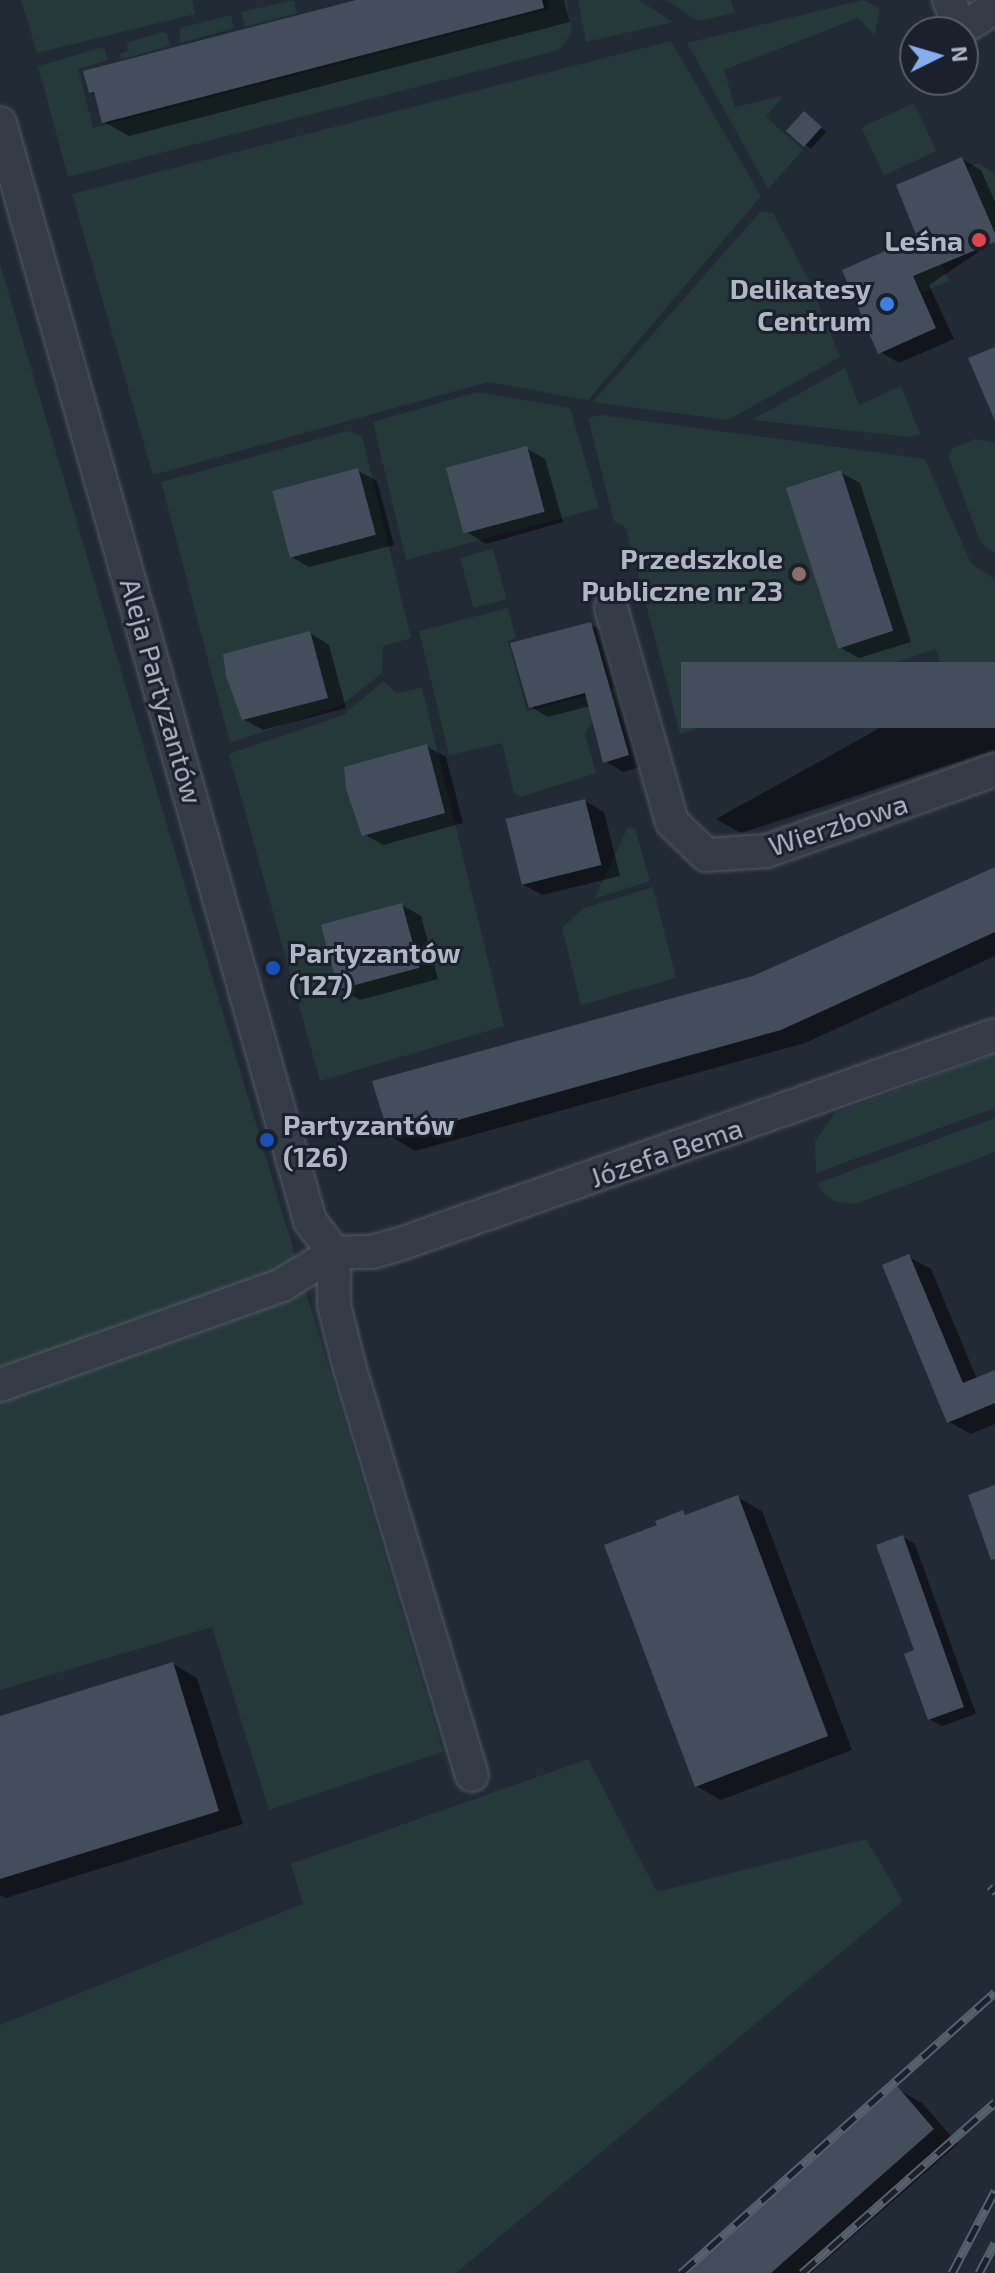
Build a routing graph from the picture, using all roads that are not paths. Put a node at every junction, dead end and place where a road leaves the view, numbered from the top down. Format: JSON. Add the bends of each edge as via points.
{"nodes":[{"id":1,"x":949,"y":0,"type":"edge"},
{"id":2,"x":995,"y":8,"type":"edge"},
{"id":3,"x":0,"y":123,"type":"edge"},
{"id":4,"x":611,"y":608,"type":"dead end"},
{"id":5,"x":995,"y":770,"type":"edge"},
{"id":6,"x":995,"y":1035,"type":"edge"},
{"id":7,"x":334,"y":1253,"type":"junction"},
{"id":8,"x":0,"y":1385,"type":"edge"},
{"id":9,"x":472,"y":1775,"type":"dead end"}],
"edges":[{"from":1,"to":2,"type":"street","via":[[961,29]]},
{"from":3,"to":7,"type":"street","name":"Aleja Partyzantów","via":[[310,1221]]},
{"from":4,"to":5,"type":"street","name":"Wierzbowa","via":[[672,822],[706,855],[767,851]]},
{"from":6,"to":7,"type":"street","name":"Józefa Bema","via":[[406,1242],[372,1252]]},
{"from":7,"to":8,"type":"street","name":"Józefa Bema","via":[[282,1285]]},
{"from":7,"to":9,"type":"street","via":[[334,1305],[347,1356]]}]}
